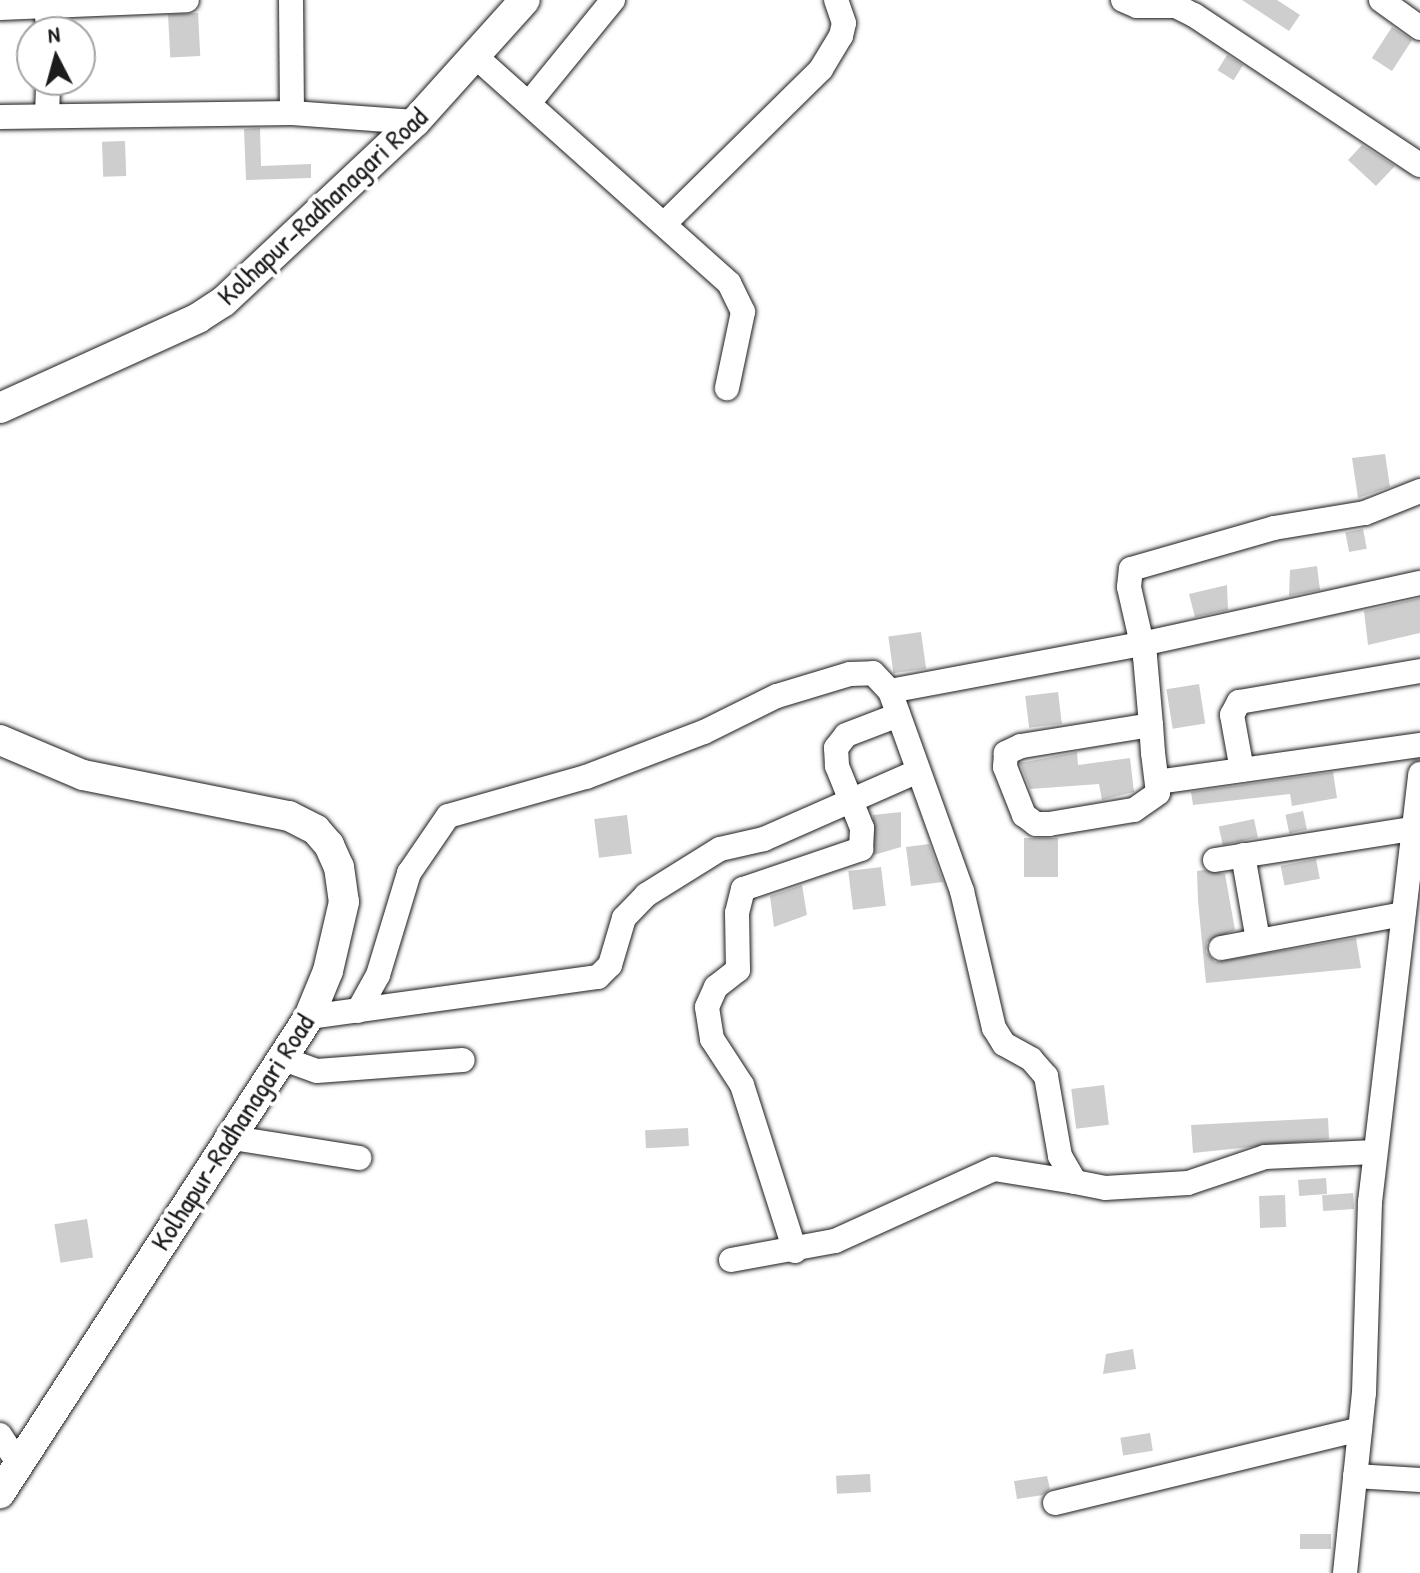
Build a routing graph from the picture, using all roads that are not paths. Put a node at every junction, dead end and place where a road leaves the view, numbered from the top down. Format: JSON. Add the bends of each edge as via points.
{"nodes":[{"id":1,"x":187,"y":0,"type":"edge"},
{"id":2,"x":291,"y":0,"type":"edge"},
{"id":3,"x":525,"y":0,"type":"edge"},
{"id":4,"x":613,"y":0,"type":"edge"},
{"id":5,"x":836,"y":0,"type":"edge"},
{"id":6,"x":1123,"y":0,"type":"edge"},
{"id":7,"x":1381,"y":0,"type":"edge"},
{"id":8,"x":47,"y":3,"type":"edge"},
{"id":9,"x":0,"y":8,"type":"edge"},
{"id":10,"x":1420,"y":28,"type":"edge"},
{"id":11,"x":475,"y":56,"type":"junction"},
{"id":12,"x":48,"y":96,"type":"edge"},
{"id":13,"x":529,"y":103,"type":"junction"},
{"id":14,"x":292,"y":113,"type":"junction"},
{"id":15,"x":47,"y":116,"type":"junction"},
{"id":16,"x":0,"y":117,"type":"edge"},
{"id":17,"x":415,"y":122,"type":"junction"},
{"id":18,"x":1420,"y":165,"type":"edge"},
{"id":19,"x":666,"y":222,"type":"junction"},
{"id":20,"x":727,"y":388,"type":"dead end"},
{"id":21,"x":0,"y":408,"type":"edge"},
{"id":22,"x":1420,"y":491,"type":"edge"},
{"id":23,"x":1420,"y":583,"type":"edge"},
{"id":24,"x":1142,"y":644,"type":"junction"},
{"id":25,"x":1420,"y":671,"type":"edge"},
{"id":26,"x":890,"y":691,"type":"junction"},
{"id":27,"x":898,"y":715,"type":"junction"},
{"id":28,"x":1151,"y":725,"type":"junction"},
{"id":29,"x":0,"y":740,"type":"edge"},
{"id":30,"x":1420,"y":745,"type":"edge"},
{"id":31,"x":1242,"y":770,"type":"junction"},
{"id":32,"x":918,"y":771,"type":"junction"},
{"id":33,"x":1420,"y":774,"type":"edge"},
{"id":34,"x":1157,"y":782,"type":"junction"},
{"id":35,"x":849,"y":799,"type":"junction"},
{"id":36,"x":1411,"y":829,"type":"junction"},
{"id":37,"x":1243,"y":855,"type":"junction"},
{"id":38,"x":1215,"y":860,"type":"dead end"},
{"id":39,"x":1402,"y":914,"type":"junction"},
{"id":40,"x":1258,"y":940,"type":"junction"},
{"id":41,"x":1221,"y":948,"type":"dead end"},
{"id":42,"x":358,"y":1011,"type":"junction"},
{"id":43,"x":309,"y":1017,"type":"junction"},
{"id":44,"x":281,"y":1058,"type":"junction"},
{"id":45,"x":463,"y":1060,"type":"dead end"},
{"id":46,"x":227,"y":1137,"type":"junction"},
{"id":47,"x":1375,"y":1152,"type":"junction"},
{"id":48,"x":359,"y":1158,"type":"dead end"},
{"id":49,"x":1075,"y":1182,"type":"junction"},
{"id":50,"x":795,"y":1251,"type":"junction"},
{"id":51,"x":731,"y":1260,"type":"dead end"},
{"id":52,"x":1360,"y":1429,"type":"junction"},
{"id":53,"x":0,"y":1435,"type":"edge"},
{"id":54,"x":8,"y":1474,"type":"edge"},
{"id":55,"x":1355,"y":1476,"type":"junction"},
{"id":56,"x":1420,"y":1480,"type":"edge"},
{"id":57,"x":1055,"y":1503,"type":"dead end"},
{"id":58,"x":1345,"y":1573,"type":"edge"}],
"edges":[{"from":1,"to":8,"type":"street"},
{"from":2,"to":14,"type":"street"},
{"from":3,"to":11,"type":"main road","name":"Kolhapur-Radhanagari Road"},
{"from":4,"to":13,"type":"street"},
{"from":5,"to":19,"type":"street","via":[[844,23],[821,69]]},
{"from":6,"to":18,"type":"street","via":[[1137,6],[1176,6],[1194,15]]},
{"from":7,"to":10,"type":"street"},
{"from":8,"to":9,"type":"street"},
{"from":11,"to":13,"type":"street"},
{"from":11,"to":17,"type":"main road","name":"Kolhapur-Radhanagari Road"},
{"from":12,"to":15,"type":"street"},
{"from":13,"to":19,"type":"street"},
{"from":14,"to":15,"type":"street"},
{"from":14,"to":17,"type":"street"},
{"from":15,"to":16,"type":"street"},
{"from":17,"to":21,"type":"main road","name":"Kolhapur-Radhanagari Road","via":[[223,302]]},
{"from":19,"to":20,"type":"street","via":[[715,267],[740,301],[743,325]]},
{"from":22,"to":24,"type":"street","via":[[1365,513],[1259,532],[1131,569],[1129,587]]},
{"from":23,"to":24,"type":"street"},
{"from":24,"to":26,"type":"street"},
{"from":24,"to":28,"type":"street"},
{"from":25,"to":31,"type":"street","via":[[1239,702],[1232,715]]},
{"from":26,"to":27,"type":"street"},
{"from":26,"to":42,"type":"street","via":[[873,673],[850,674],[755,704],[704,732],[586,777],[448,816],[409,873],[378,975]]},
{"from":27,"to":32,"type":"street"},
{"from":27,"to":35,"type":"street","via":[[839,741],[837,766]]},
{"from":28,"to":34,"type":"street"},
{"from":28,"to":34,"type":"street","via":[[1021,746],[1004,759],[1024,815],[1036,824],[1134,810],[1153,801]]},
{"from":29,"to":43,"type":"main road","name":"Kolhapur-Radhanagari Road","via":[[83,775],[289,816],[316,830],[339,867],[344,902],[328,971]]},
{"from":30,"to":31,"type":"street"},
{"from":31,"to":34,"type":"street"},
{"from":32,"to":35,"type":"street"},
{"from":32,"to":49,"type":"street","via":[[962,891],[994,1028],[1004,1044],[1031,1059],[1046,1076],[1060,1156]]},
{"from":33,"to":36,"type":"street"},
{"from":35,"to":42,"type":"street","via":[[764,839],[720,849],[646,895],[624,918],[610,965],[598,977]]},
{"from":35,"to":50,"type":"street","via":[[862,828],[861,849],[743,889],[737,913],[738,970],[716,987],[707,1007],[712,1039],[742,1085]]},
{"from":36,"to":37,"type":"street"},
{"from":36,"to":39,"type":"street"},
{"from":37,"to":38,"type":"street"},
{"from":37,"to":40,"type":"street"},
{"from":39,"to":40,"type":"street"},
{"from":39,"to":47,"type":"street"},
{"from":40,"to":41,"type":"street"},
{"from":42,"to":43,"type":"street"},
{"from":43,"to":44,"type":"main road","name":"Kolhapur-Radhanagari Road"},
{"from":44,"to":45,"type":"street","via":[[317,1071]]},
{"from":44,"to":46,"type":"main road","name":"Kolhapur-Radhanagari Road"},
{"from":46,"to":48,"type":"street"},
{"from":46,"to":54,"type":"main road","name":"Kolhapur-Radhanagari Road"},
{"from":47,"to":49,"type":"street","via":[[1265,1157],[1188,1183],[1105,1188]]},
{"from":47,"to":52,"type":"street"},
{"from":49,"to":50,"type":"street","via":[[994,1169],[861,1231]]},
{"from":50,"to":51,"type":"street"},
{"from":52,"to":55,"type":"street"},
{"from":52,"to":57,"type":"street"},
{"from":53,"to":54,"type":"street"},
{"from":55,"to":56,"type":"street"},
{"from":55,"to":58,"type":"street"}]}
